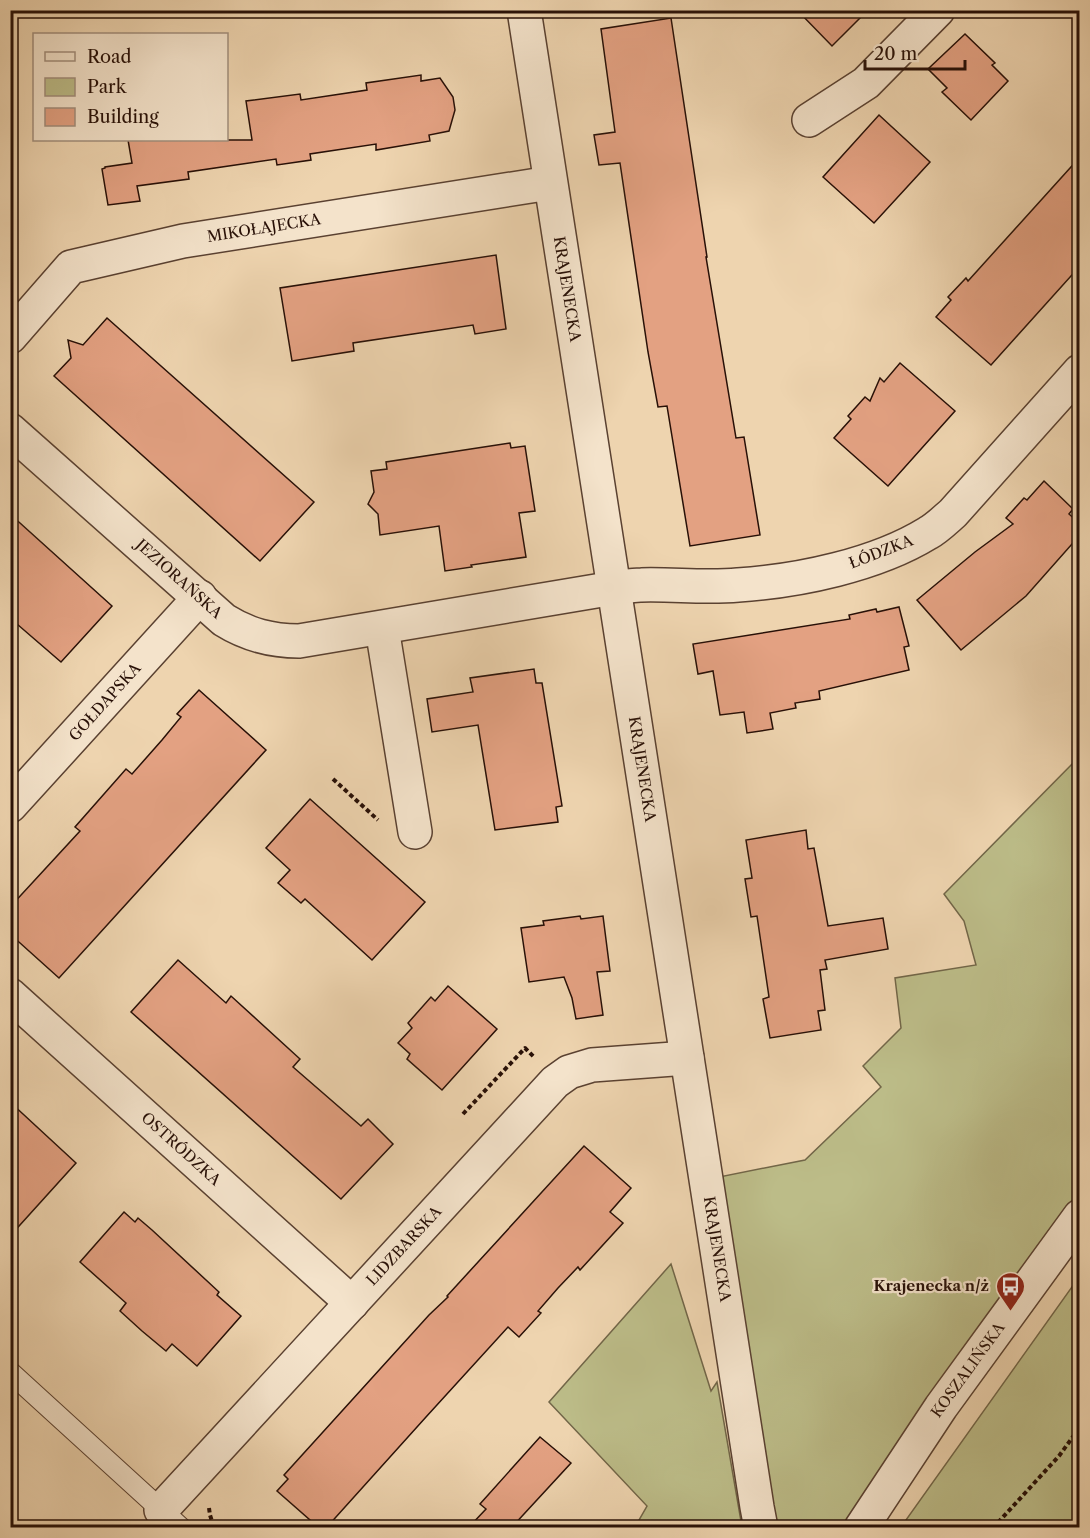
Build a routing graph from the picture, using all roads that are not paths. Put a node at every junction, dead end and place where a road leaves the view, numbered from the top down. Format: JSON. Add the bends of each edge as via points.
{"nodes":[{"id":1,"x":524,"y":10,"type":"edge"},
{"id":2,"x":938,"y":10,"type":"edge"},
{"id":3,"x":809,"y":120,"type":"dead end"},
{"id":4,"x":550,"y":183,"type":"junction"},
{"id":5,"x":10,"y":337,"type":"edge"},
{"id":6,"x":1080,"y":371,"type":"edge"},
{"id":7,"x":10,"y":430,"type":"edge"},
{"id":8,"x":614,"y":588,"type":"junction"},
{"id":9,"x":200,"y":597,"type":"junction"},
{"id":10,"x":382,"y":628,"type":"junction"},
{"id":11,"x":10,"y":806,"type":"edge"},
{"id":12,"x":415,"y":832,"type":"dead end"},
{"id":13,"x":10,"y":995,"type":"edge"},
{"id":14,"x":687,"y":1058,"type":"junction"},
{"id":15,"x":1080,"y":1216,"type":"edge"},
{"id":16,"x":352,"y":1303,"type":"junction"},
{"id":17,"x":10,"y":1372,"type":"edge"},
{"id":18,"x":171,"y":1519,"type":"edge"},
{"id":19,"x":761,"y":1527,"type":"edge"},
{"id":20,"x":861,"y":1527,"type":"edge"}],
"edges":[{"from":1,"to":4,"type":"street","name":"KRAJENECKA"},
{"from":2,"to":3,"type":"street","via":[[866,83]]},
{"from":4,"to":5,"type":"street","name":"MIKOŁAJECKA","via":[[183,241],[71,267]]},
{"from":4,"to":8,"type":"street","name":"KRAJENECKA"},
{"from":6,"to":8,"type":"street","name":"ŁÓDZKA","via":[[953,513],[930,532],[900,548],[820,573],[777,581]]},
{"from":7,"to":9,"type":"street","name":"JEZIORAŃSKA"},
{"from":8,"to":10,"type":"street","name":"JEZIORAŃSKA"},
{"from":8,"to":14,"type":"street","name":"KRAJENECKA"},
{"from":9,"to":10,"type":"street","name":"JEZIORAŃSKA","via":[[237,628],[282,641]]},
{"from":9,"to":11,"type":"street","name":"GOŁDAPSKA"},
{"from":10,"to":12,"type":"street"},
{"from":13,"to":16,"type":"street","name":"OSTRÓDZKA"},
{"from":14,"to":16,"type":"street","name":"LIDZBARSKA","via":[[592,1065],[569,1072],[555,1082]]},
{"from":14,"to":19,"type":"street","name":"KRAJENECKA"},
{"from":15,"to":20,"type":"street","name":"KOSZALIŃSKA","via":[[941,1407]]},
{"from":16,"to":18,"type":"street","name":"LIDZBARSKA"},
{"from":17,"to":18,"type":"lane"}]}
